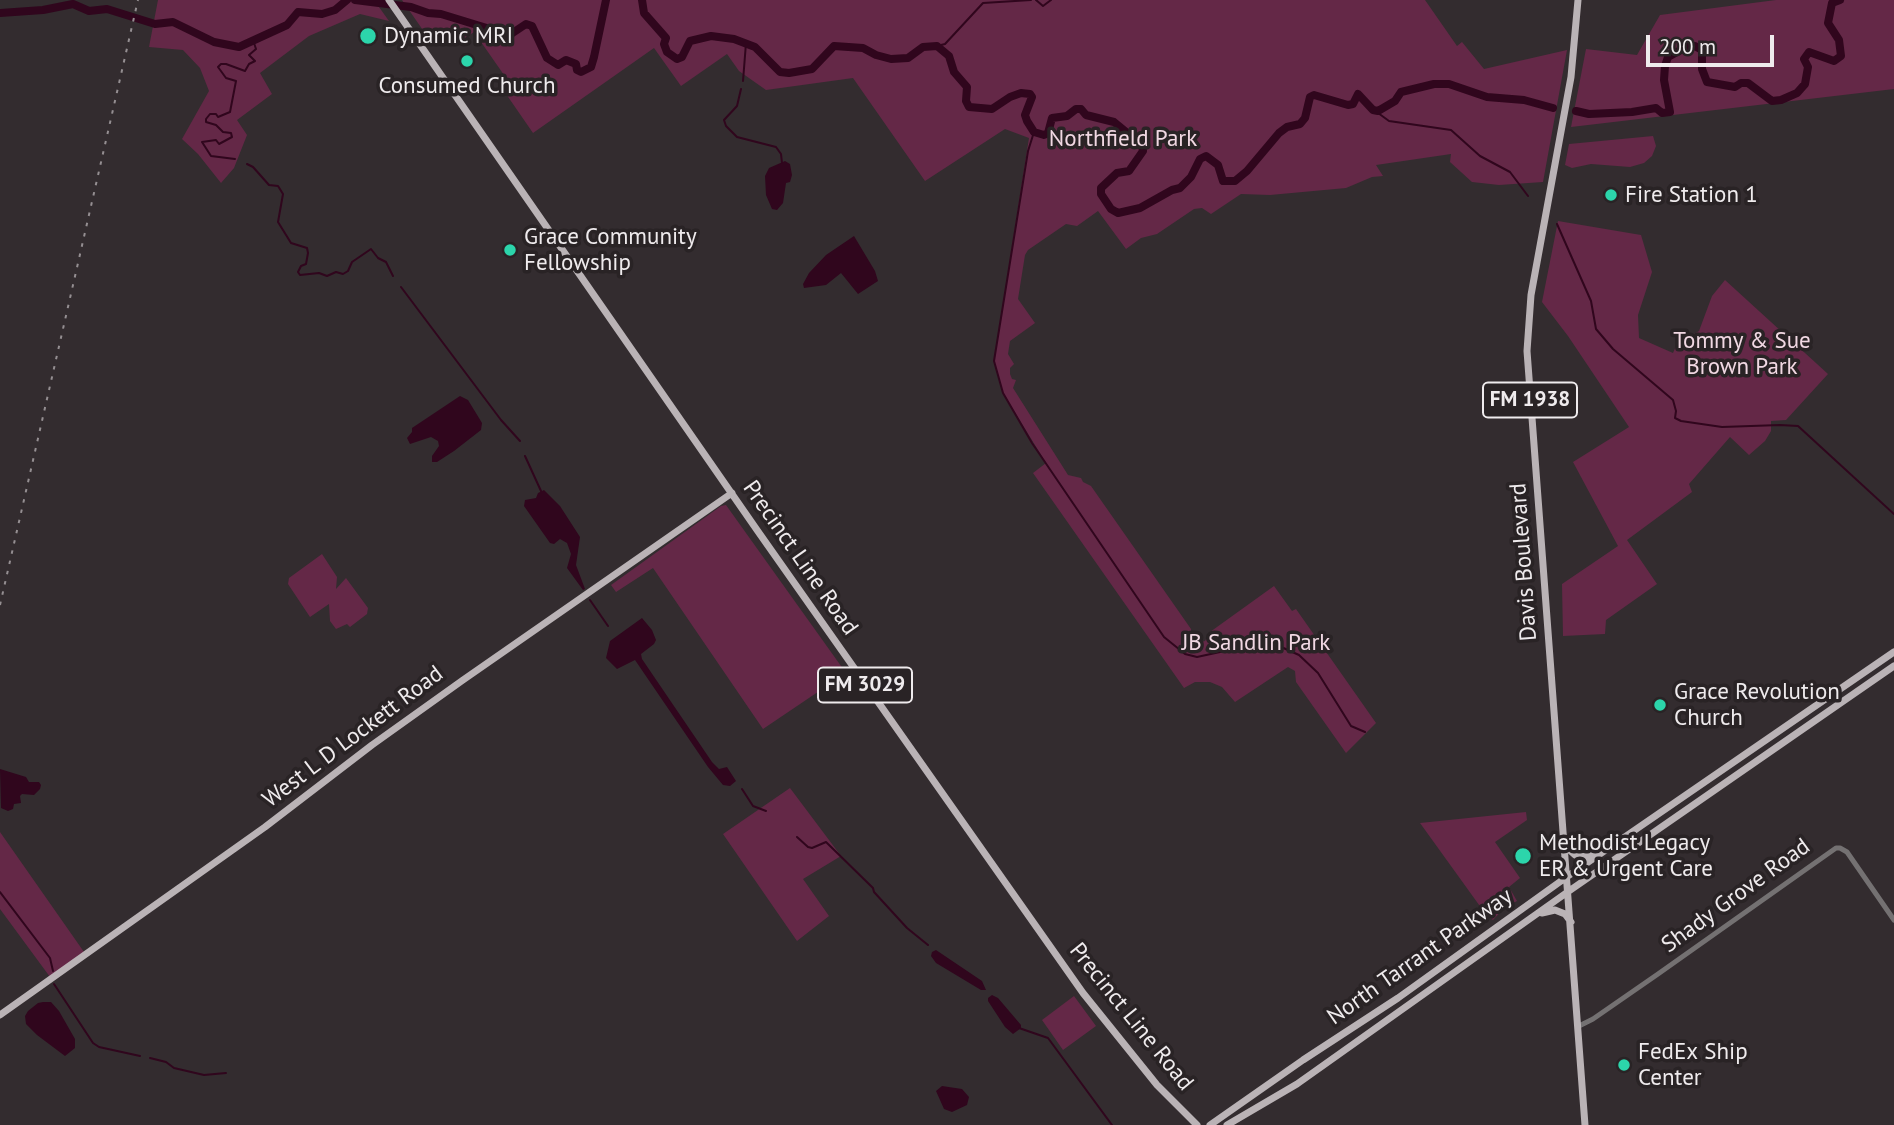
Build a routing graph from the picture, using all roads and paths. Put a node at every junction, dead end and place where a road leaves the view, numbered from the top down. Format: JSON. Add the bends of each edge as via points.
{"nodes":[{"id":1,"x":389,"y":0,"type":"edge"},
{"id":2,"x":1578,"y":0,"type":"edge"},
{"id":3,"x":732,"y":493,"type":"junction"},
{"id":4,"x":1894,"y":652,"type":"edge"},
{"id":5,"x":1894,"y":666,"type":"edge"},
{"id":6,"x":1855,"y":678,"type":"junction"},
{"id":7,"x":1826,"y":712,"type":"junction"},
{"id":8,"x":1730,"y":763,"type":"junction"},
{"id":9,"x":1737,"y":775,"type":"junction"},
{"id":10,"x":1565,"y":846,"type":"junction"},
{"id":11,"x":1605,"y":851,"type":"junction"},
{"id":12,"x":1568,"y":876,"type":"junction"},
{"id":13,"x":1569,"y":891,"type":"junction"},
{"id":14,"x":1538,"y":914,"type":"junction"},
{"id":15,"x":1894,"y":919,"type":"edge"},
{"id":16,"x":1572,"y":925,"type":"junction"},
{"id":17,"x":1403,"y":995,"type":"junction"},
{"id":18,"x":1410,"y":1005,"type":"junction"},
{"id":19,"x":0,"y":1015,"type":"edge"},
{"id":20,"x":1579,"y":1026,"type":"junction"},
{"id":21,"x":1303,"y":1060,"type":"junction"},
{"id":22,"x":1312,"y":1073,"type":"junction"},
{"id":23,"x":1197,"y":1125,"type":"edge"},
{"id":24,"x":1210,"y":1125,"type":"edge"},
{"id":25,"x":1227,"y":1125,"type":"edge"},
{"id":26,"x":1585,"y":1125,"type":"edge"}],
"edges":[{"from":1,"to":3,"type":"main road","name":"Precinct Line Road","number":"FM 3029"},
{"from":2,"to":10,"type":"main road","name":"Davis Boulevard","number":"FM 1938","via":[[1575,49],[1531,295],[1527,344]]},
{"from":3,"to":19,"type":"main road","name":"West L D Lockett Road","via":[[463,680]]},
{"from":3,"to":23,"type":"main road","name":"Precinct Line Road","number":"FM 3029","via":[[1083,993],[1157,1085]]},
{"from":4,"to":6,"type":"main road","name":"North Tarrant Parkway"},
{"from":5,"to":7,"type":"main road","name":"North Tarrant Parkway"},
{"from":6,"to":7,"type":"main road","via":[[1853,689]]},
{"from":6,"to":8,"type":"main road","name":"North Tarrant Parkway"},
{"from":7,"to":9,"type":"main road","name":"North Tarrant Parkway"},
{"from":8,"to":9,"type":"main road"},
{"from":8,"to":11,"type":"main road","name":"North Tarrant Parkway"},
{"from":9,"to":13,"type":"main road","name":"North Tarrant Parkway"},
{"from":10,"to":11,"type":"main road","via":[[1583,857]]},
{"from":10,"to":12,"type":"main road","name":"Davis Boulevard","number":"FM 1938"},
{"from":11,"to":12,"type":"main road","name":"North Tarrant Parkway"},
{"from":12,"to":13,"type":"main road","name":"Davis Boulevard","number":"FM 1938"},
{"from":12,"to":17,"type":"main road","name":"North Tarrant Parkway"},
{"from":13,"to":14,"type":"main road","name":"North Tarrant Parkway"},
{"from":13,"to":16,"type":"main road","name":"Davis Boulevard","number":"FM 1938"},
{"from":14,"to":16,"type":"main road","via":[[1555,910],[1565,914]]},
{"from":14,"to":18,"type":"main road","name":"North Tarrant Parkway"},
{"from":15,"to":20,"type":"street","name":"Shady Grove Road","via":[[1847,852],[1836,848]]},
{"from":16,"to":20,"type":"main road","name":"Davis Boulevard","number":"FM 1938"},
{"from":17,"to":18,"type":"main road"},
{"from":17,"to":21,"type":"main road","name":"North Tarrant Parkway"},
{"from":18,"to":22,"type":"main road","name":"North Tarrant Parkway"},
{"from":20,"to":26,"type":"main road","name":"Davis Boulevard","number":"FM 1938"},
{"from":21,"to":22,"type":"main road"},
{"from":21,"to":24,"type":"main road","name":"North Tarrant Parkway"},
{"from":22,"to":25,"type":"main road","name":"North Tarrant Parkway"}]}
